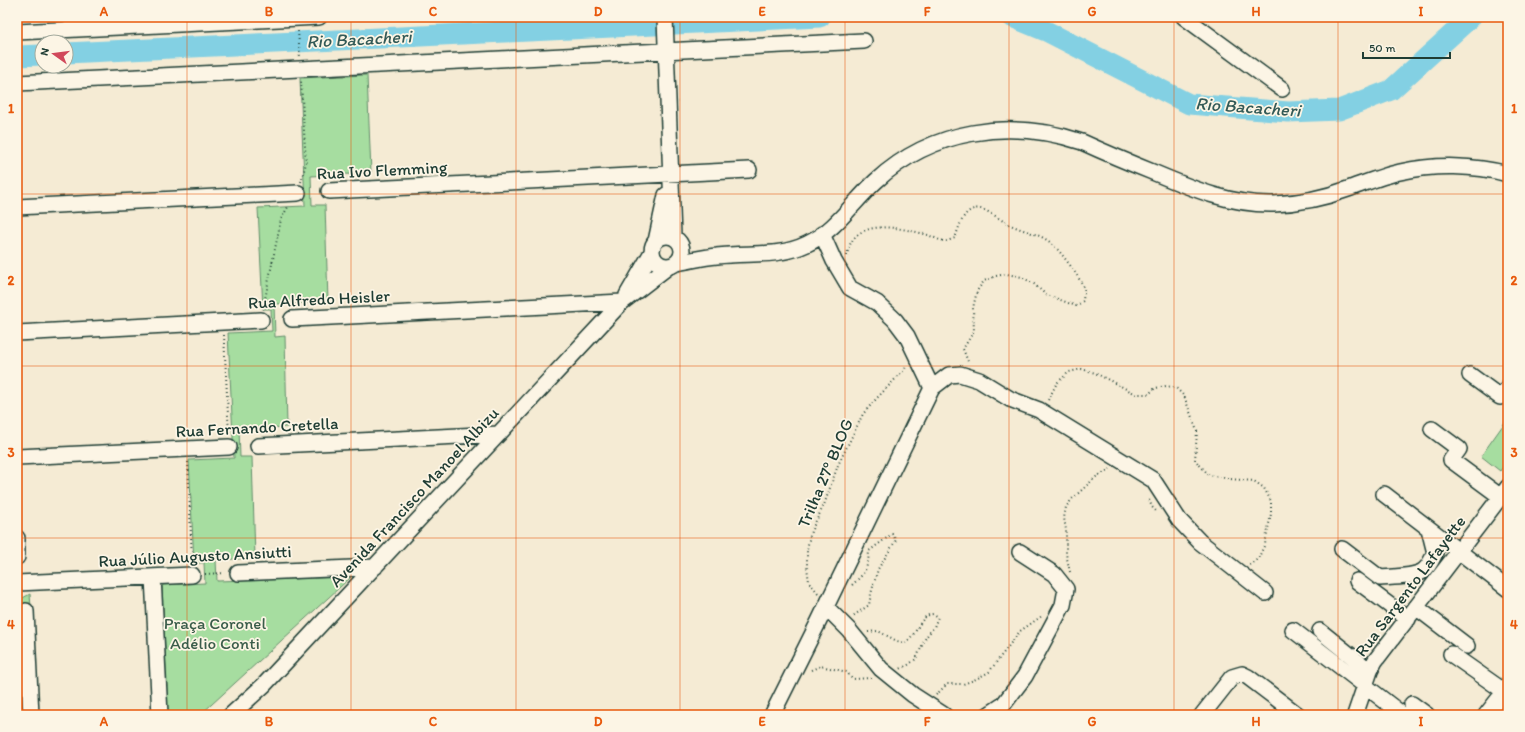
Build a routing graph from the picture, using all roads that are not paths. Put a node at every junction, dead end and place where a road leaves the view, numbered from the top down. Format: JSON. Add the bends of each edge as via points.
{"nodes":[{"id":1,"x":319,"y":17,"type":"edge"},
{"id":2,"x":665,"y":17,"type":"edge"},
{"id":3,"x":1184,"y":17,"type":"edge"},
{"id":4,"x":17,"y":32,"type":"edge"},
{"id":5,"x":864,"y":41,"type":"dead end"},
{"id":6,"x":666,"y":45,"type":"junction"},
{"id":7,"x":17,"y":83,"type":"edge"},
{"id":8,"x":1282,"y":89,"type":"dead end"},
{"id":9,"x":749,"y":170,"type":"dead end"},
{"id":10,"x":671,"y":174,"type":"junction"},
{"id":11,"x":1508,"y":174,"type":"edge"},
{"id":12,"x":329,"y":191,"type":"dead end"},
{"id":13,"x":298,"y":193,"type":"road end"},
{"id":14,"x":17,"y":207,"type":"edge"},
{"id":15,"x":822,"y":234,"type":"junction"},
{"id":16,"x":677,"y":240,"type":"junction"},
{"id":17,"x":654,"y":246,"type":"junction"},
{"id":18,"x":718,"y":256,"type":"junction"},
{"id":19,"x":672,"y":265,"type":"junction"},
{"id":20,"x":622,"y":302,"type":"junction"},
{"id":21,"x":292,"y":319,"type":"dead end"},
{"id":22,"x":261,"y":320,"type":"road end"},
{"id":23,"x":17,"y":333,"type":"edge"},
{"id":24,"x":1470,"y":375,"type":"dead end"},
{"id":25,"x":932,"y":388,"type":"junction"},
{"id":26,"x":1508,"y":388,"type":"edge"},
{"id":27,"x":1432,"y":429,"type":"dead end"},
{"id":28,"x":499,"y":434,"type":"junction"},
{"id":29,"x":258,"y":446,"type":"dead end"},
{"id":30,"x":229,"y":447,"type":"road end"},
{"id":31,"x":17,"y":457,"type":"edge"},
{"id":32,"x":1504,"y":492,"type":"edge"},
{"id":33,"x":1384,"y":494,"type":"dead end"},
{"id":34,"x":1429,"y":529,"type":"junction"},
{"id":35,"x":17,"y":538,"type":"edge"},
{"id":36,"x":1342,"y":549,"type":"dead end"},
{"id":37,"x":1020,"y":552,"type":"dead end"},
{"id":38,"x":1459,"y":552,"type":"junction"},
{"id":39,"x":17,"y":557,"type":"edge"},
{"id":40,"x":1428,"y":566,"type":"junction"},
{"id":41,"x":375,"y":567,"type":"junction"},
{"id":42,"x":238,"y":573,"type":"road end"},
{"id":43,"x":192,"y":575,"type":"road end"},
{"id":44,"x":1441,"y":575,"type":"junction"},
{"id":45,"x":153,"y":577,"type":"junction"},
{"id":46,"x":1357,"y":581,"type":"dead end"},
{"id":47,"x":17,"y":583,"type":"edge"},
{"id":48,"x":1508,"y":589,"type":"edge"},
{"id":49,"x":1265,"y":593,"type":"dead end"},
{"id":50,"x":829,"y":602,"type":"junction"},
{"id":51,"x":26,"y":611,"type":"dead end"},
{"id":52,"x":1412,"y":613,"type":"junction"},
{"id":53,"x":1293,"y":630,"type":"dead end"},
{"id":54,"x":1320,"y":632,"type":"dead end"},
{"id":55,"x":1468,"y":646,"type":"dead end"},
{"id":56,"x":1451,"y":654,"type":"dead end"},
{"id":57,"x":1370,"y":671,"type":"junction"},
{"id":58,"x":1365,"y":686,"type":"junction"},
{"id":59,"x":1507,"y":690,"type":"edge"},
{"id":60,"x":1407,"y":709,"type":"edge"},
{"id":61,"x":31,"y":715,"type":"edge"},
{"id":62,"x":160,"y":715,"type":"edge"},
{"id":63,"x":231,"y":715,"type":"edge"},
{"id":64,"x":772,"y":715,"type":"edge"},
{"id":65,"x":944,"y":715,"type":"edge"},
{"id":66,"x":988,"y":715,"type":"edge"},
{"id":67,"x":1202,"y":715,"type":"edge"},
{"id":68,"x":1298,"y":715,"type":"edge"},
{"id":69,"x":1355,"y":715,"type":"edge"},
{"id":70,"x":1427,"y":715,"type":"edge"},
{"id":71,"x":1486,"y":715,"type":"edge"}],
"edges":[{"from":1,"to":4,"type":"street"},
{"from":2,"to":6,"type":"street","name":"Avenida Francisco Manoel Albizu"},
{"from":3,"to":8,"type":"street"},
{"from":5,"to":6,"type":"street"},
{"from":6,"to":7,"type":"street","via":[[300,64]]},
{"from":6,"to":10,"type":"street","name":"Avenida Francisco Manoel Albizu"},
{"from":9,"to":10,"type":"street","name":"Rua Ivo Flemming"},
{"from":10,"to":12,"type":"street","name":"Rua Ivo Flemming"},
{"from":10,"to":16,"type":"street","name":"Avenida Francisco Manoel Albizu"},
{"from":10,"to":17,"type":"street","name":"Avenida Francisco Manoel Albizu"},
{"from":11,"to":15,"type":"street","via":[[1469,167],[1422,168],[1392,174],[1300,202],[1250,203],[1188,188],[1064,136],[1027,130],[989,130],[953,138],[917,152],[902,161],[875,182]]},
{"from":13,"to":14,"type":"street","name":"Rua Ivo Flemming"},
{"from":15,"to":18,"type":"street","via":[[805,245],[784,252]]},
{"from":15,"to":25,"type":"street","via":[[850,288],[877,303],[907,336]]},
{"from":16,"to":17,"type":"street","via":[[664,236]]},
{"from":16,"to":18,"type":"street"},
{"from":16,"to":19,"type":"street","via":[[682,248],[681,256]]},
{"from":17,"to":19,"type":"street","via":[[656,261]]},
{"from":17,"to":20,"type":"street","name":"Avenida Francisco Manoel Albizu"},
{"from":18,"to":19,"type":"street"},
{"from":19,"to":20,"type":"street","name":"Avenida Francisco Manoel Albizu"},
{"from":20,"to":21,"type":"street","name":"Rua Alfredo Heisler"},
{"from":20,"to":28,"type":"street","name":"Avenida Francisco Manoel Albizu"},
{"from":22,"to":23,"type":"street","name":"Rua Alfredo Heisler"},
{"from":24,"to":26,"type":"street","via":[[1500,397]]},
{"from":25,"to":49,"type":"street","via":[[949,375],[960,374],[979,380],[1010,400],[1039,410],[1153,480],[1179,520],[1200,542]]},
{"from":25,"to":50,"type":"street"},
{"from":27,"to":32,"type":"street","via":[[1460,449],[1451,460]]},
{"from":28,"to":29,"type":"street","name":"Rua Fernando Cretella"},
{"from":28,"to":41,"type":"street","name":"Avenida Francisco Manoel Albizu"},
{"from":30,"to":31,"type":"street","name":"Rua Fernando Cretella"},
{"from":32,"to":38,"type":"street","name":"Rua Sargento Lafayette"},
{"from":33,"to":34,"type":"street"},
{"from":34,"to":38,"type":"street"},
{"from":34,"to":40,"type":"street","via":[[1435,552]]},
{"from":35,"to":39,"type":"street"},
{"from":36,"to":40,"type":"street","via":[[1380,578],[1415,574]]},
{"from":37,"to":66,"type":"street","via":[[1054,574],[1066,589],[1063,604],[1025,676],[1003,705]]},
{"from":38,"to":44,"type":"street","name":"Rua Sargento Lafayette"},
{"from":38,"to":48,"type":"street"},
{"from":40,"to":44,"type":"street"},
{"from":41,"to":42,"type":"street","name":"Rua Júlio Augusto Ansiutti"},
{"from":41,"to":63,"type":"street","name":"Avenida Francisco Manoel Albizu","via":[[264,685]]},
{"from":43,"to":45,"type":"street","name":"Rua Júlio Augusto Ansiutti"},
{"from":44,"to":52,"type":"street","name":"Rua Sargento Lafayette"},
{"from":45,"to":47,"type":"street","name":"Rua Júlio Augusto Ansiutti"},
{"from":45,"to":62,"type":"street"},
{"from":46,"to":52,"type":"street"},
{"from":50,"to":64,"type":"street"},
{"from":50,"to":65,"type":"street","via":[[886,674],[913,696]]},
{"from":51,"to":61,"type":"street"},
{"from":52,"to":55,"type":"street"},
{"from":52,"to":57,"type":"street","name":"Rua Sargento Lafayette"},
{"from":53,"to":58,"type":"street"},
{"from":54,"to":57,"type":"street"},
{"from":56,"to":59,"type":"street"},
{"from":57,"to":58,"type":"street","name":"Rua Sargento Lafayette"},
{"from":58,"to":60,"type":"street"},
{"from":58,"to":69,"type":"street","name":"Rua Sargento Lafayette"},
{"from":59,"to":71,"type":"street"},
{"from":60,"to":70,"type":"street"},
{"from":67,"to":68,"type":"street","via":[[1228,681],[1242,674]]}]}
